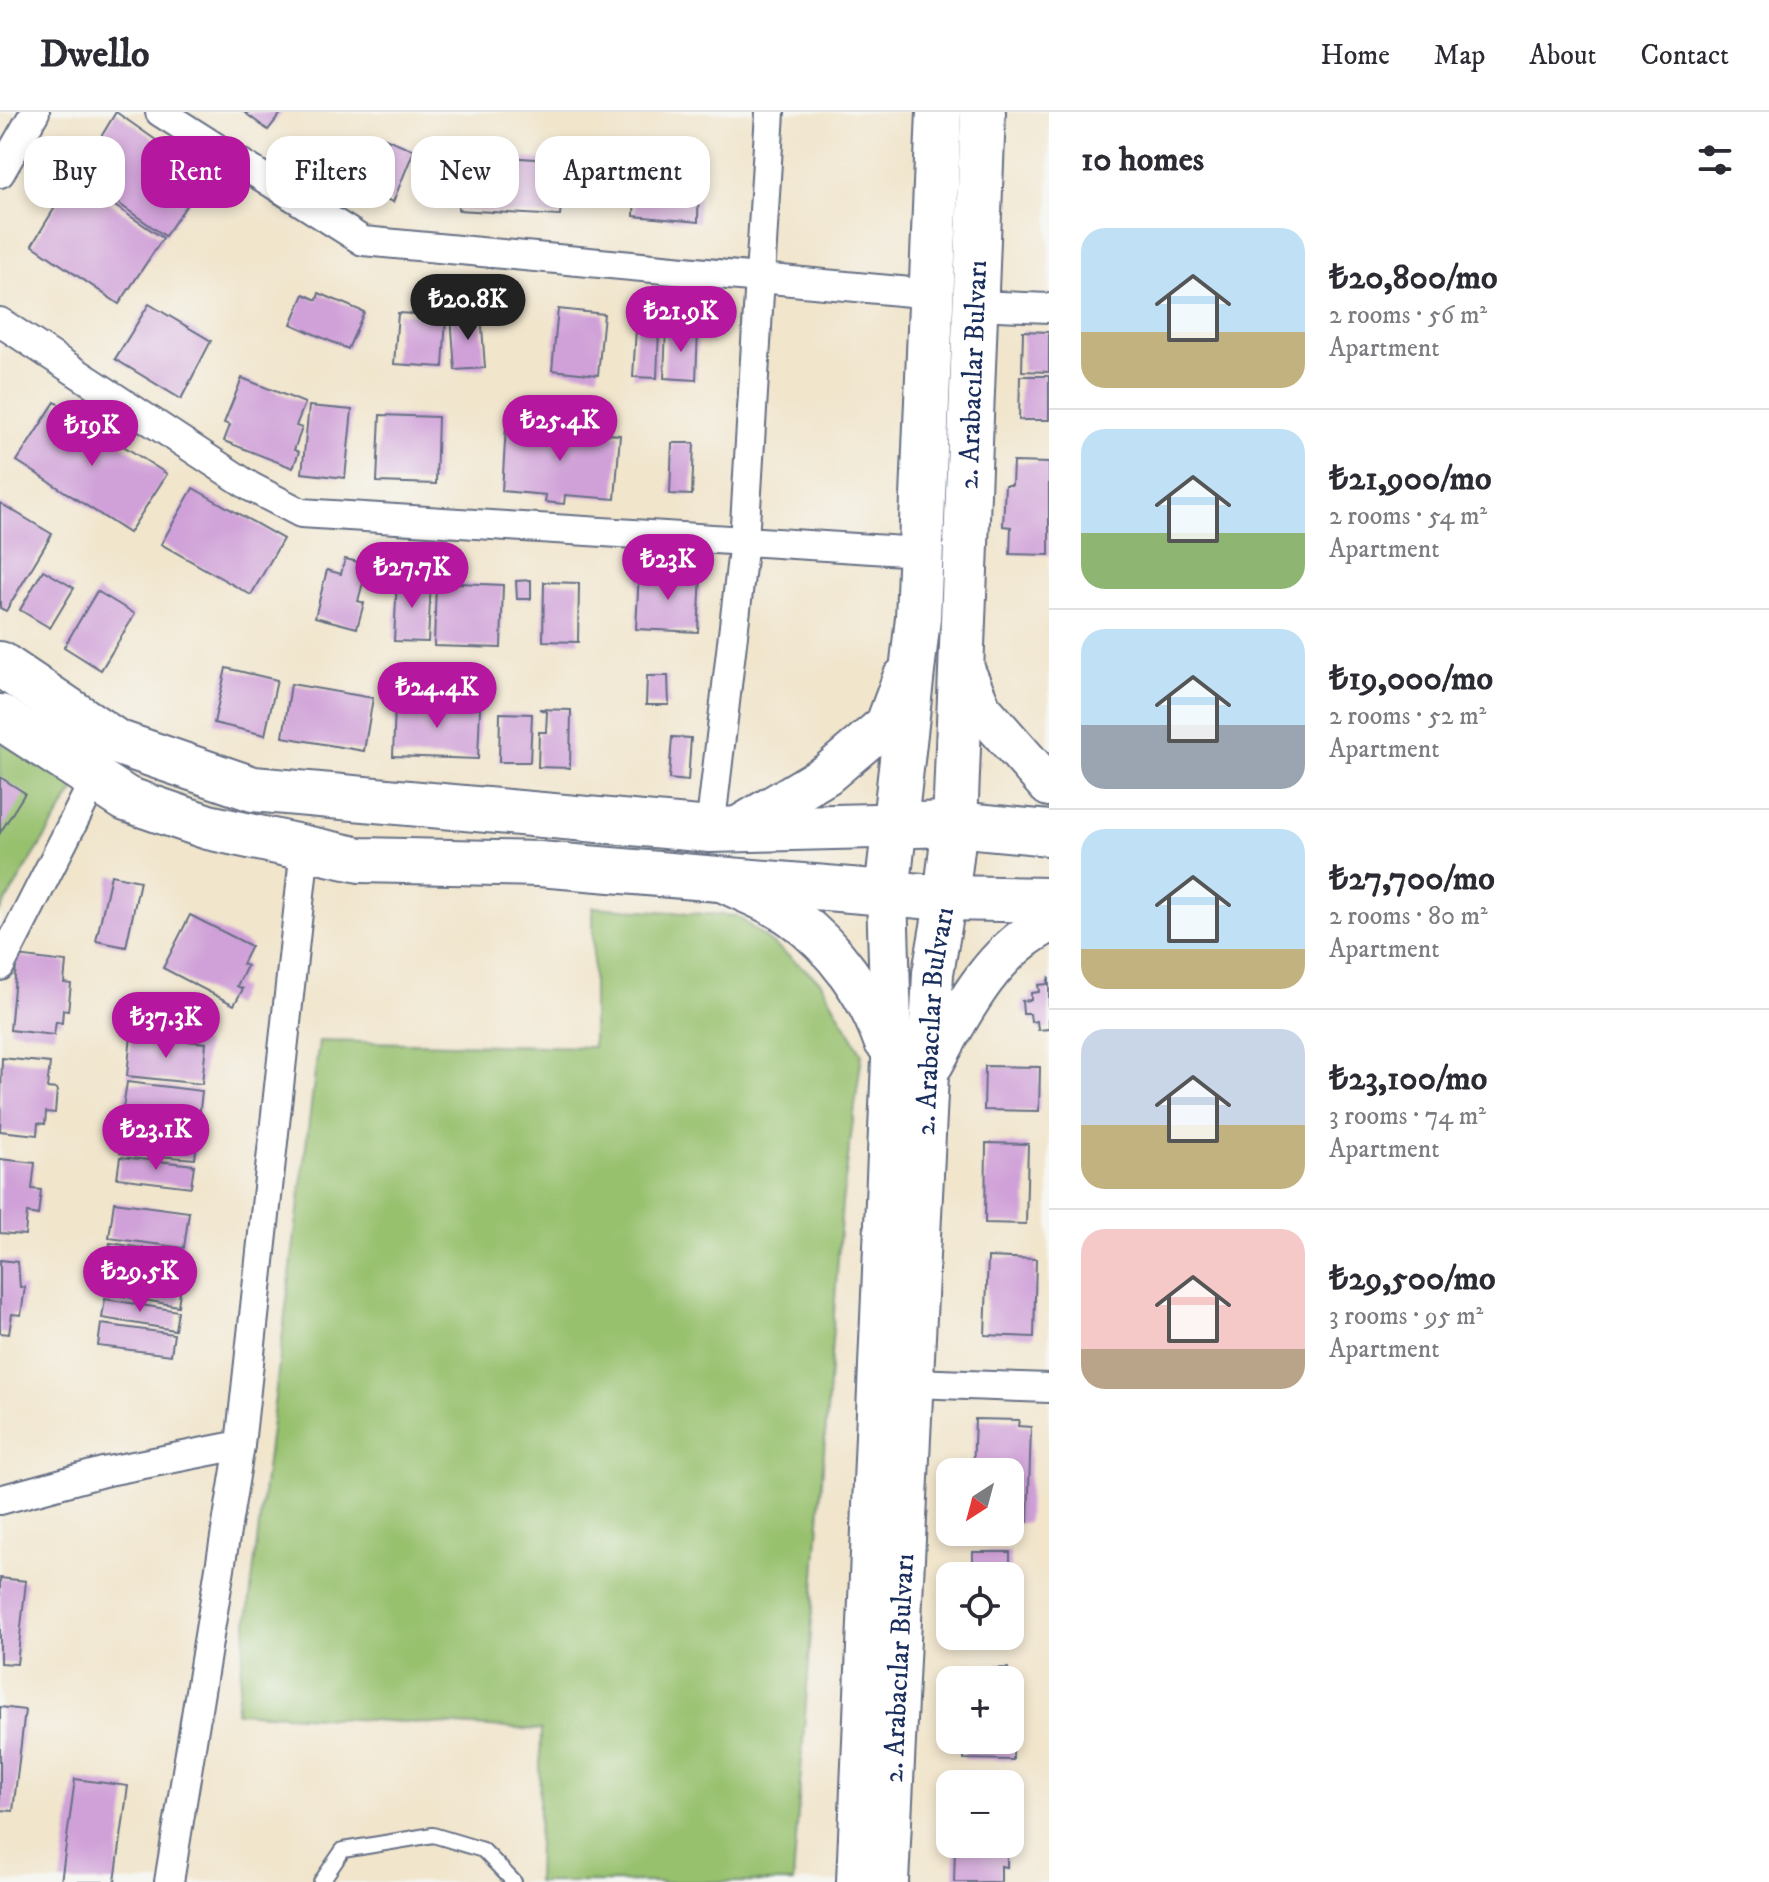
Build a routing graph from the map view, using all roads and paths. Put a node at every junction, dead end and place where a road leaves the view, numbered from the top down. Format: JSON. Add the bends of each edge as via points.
{"nodes":[{"id":1,"x":35,"y":112,"type":"edge"},
{"id":2,"x":160,"y":112,"type":"edge"},
{"id":3,"x":770,"y":112,"type":"edge"},
{"id":4,"x":939,"y":112,"type":"edge"},
{"id":5,"x":983,"y":112,"type":"edge"},
{"id":6,"x":0,"y":173,"type":"edge"},
{"id":7,"x":760,"y":277,"type":"junction"},
{"id":8,"x":932,"y":294,"type":"junction"},
{"id":9,"x":974,"y":305,"type":"junction"},
{"id":10,"x":1049,"y":308,"type":"edge"},
{"id":11,"x":0,"y":322,"type":"edge"},
{"id":12,"x":744,"y":541,"type":"junction"},
{"id":13,"x":904,"y":551,"type":"dead end"},
{"id":14,"x":913,"y":651,"type":"junction"},
{"id":15,"x":960,"y":660,"type":"junction"},
{"id":16,"x":0,"y":664,"type":"edge"},
{"id":17,"x":0,"y":717,"type":"edge"},
{"id":18,"x":95,"y":779,"type":"junction"},
{"id":19,"x":1049,"y":786,"type":"edge"},
{"id":20,"x":955,"y":824,"type":"junction"},
{"id":21,"x":892,"y":825,"type":"junction"},
{"id":22,"x":721,"y":830,"type":"junction"},
{"id":23,"x":1049,"y":833,"type":"edge"},
{"id":24,"x":305,"y":848,"type":"junction"},
{"id":25,"x":718,"y":879,"type":"junction"},
{"id":26,"x":887,"y":893,"type":"junction"},
{"id":27,"x":946,"y":898,"type":"junction"},
{"id":28,"x":1049,"y":900,"type":"edge"},
{"id":29,"x":1049,"y":923,"type":"edge"},
{"id":30,"x":0,"y":966,"type":"edge"},
{"id":31,"x":910,"y":1066,"type":"junction"},
{"id":32,"x":913,"y":1383,"type":"junction"},
{"id":33,"x":1049,"y":1388,"type":"edge"},
{"id":34,"x":240,"y":1445,"type":"junction"},
{"id":35,"x":0,"y":1500,"type":"edge"},
{"id":36,"x":169,"y":1882,"type":"edge"},
{"id":37,"x":321,"y":1882,"type":"edge"},
{"id":38,"x":514,"y":1882,"type":"edge"},
{"id":39,"x":857,"y":1882,"type":"edge"},
{"id":40,"x":888,"y":1882,"type":"edge"}],
"edges":[{"from":1,"to":6,"type":"street"},
{"from":2,"to":7,"type":"street","via":[[363,241]]},
{"from":3,"to":7,"type":"street"},
{"from":4,"to":8,"type":"main road"},
{"from":5,"to":9,"type":"main road","name":"2. Arabacılar Bulvarı"},
{"from":7,"to":8,"type":"street"},
{"from":7,"to":12,"type":"street"},
{"from":8,"to":14,"type":"main road"},
{"from":9,"to":10,"type":"street"},
{"from":9,"to":15,"type":"main road","name":"2. Arabacılar Bulvarı"},
{"from":11,"to":12,"type":"street","via":[[251,487],[301,513]]},
{"from":12,"to":13,"type":"street"},
{"from":12,"to":22,"type":"street"},
{"from":14,"to":21,"type":"main road"},
{"from":14,"to":22,"type":"main road","via":[[886,724],[827,774]]},
{"from":15,"to":19,"type":"main road","via":[[981,709]]},
{"from":15,"to":20,"type":"main road","name":"2. Arabacılar Bulvarı"},
{"from":16,"to":22,"type":"main road","via":[[116,742],[253,789]]},
{"from":17,"to":18,"type":"main road"},
{"from":18,"to":24,"type":"main road","via":[[126,799],[208,827]]},
{"from":18,"to":30,"type":"street"},
{"from":20,"to":21,"type":"main road"},
{"from":20,"to":23,"type":"main road"},
{"from":20,"to":27,"type":"main road","name":"2. Arabacılar Bulvarı"},
{"from":21,"to":22,"type":"main road"},
{"from":21,"to":26,"type":"main road"},
{"from":24,"to":25,"type":"main road","via":[[360,860],[539,864]]},
{"from":24,"to":34,"type":"street"},
{"from":25,"to":26,"type":"main road"},
{"from":25,"to":31,"type":"main road","via":[[793,917],[838,960]]},
{"from":26,"to":27,"type":"main road"},
{"from":26,"to":31,"type":"main road","name":"2. Arabacılar Bulvarı"},
{"from":27,"to":28,"type":"main road"},
{"from":27,"to":31,"type":"main road","name":"2. Arabacılar Bulvarı"},
{"from":29,"to":31,"type":"main road","via":[[1030,932],[976,986]]},
{"from":31,"to":32,"type":"main road","name":"2. Arabacılar Bulvarı"},
{"from":31,"to":39,"type":"main road","name":"2. Arabacılar Bulvarı"},
{"from":32,"to":33,"type":"street"},
{"from":32,"to":40,"type":"main road","name":"2. Arabacılar Bulvarı"},
{"from":34,"to":35,"type":"street","via":[[103,1472]]},
{"from":34,"to":36,"type":"street"},
{"from":37,"to":38,"type":"lane","via":[[343,1850],[433,1835],[483,1850]]}]}
